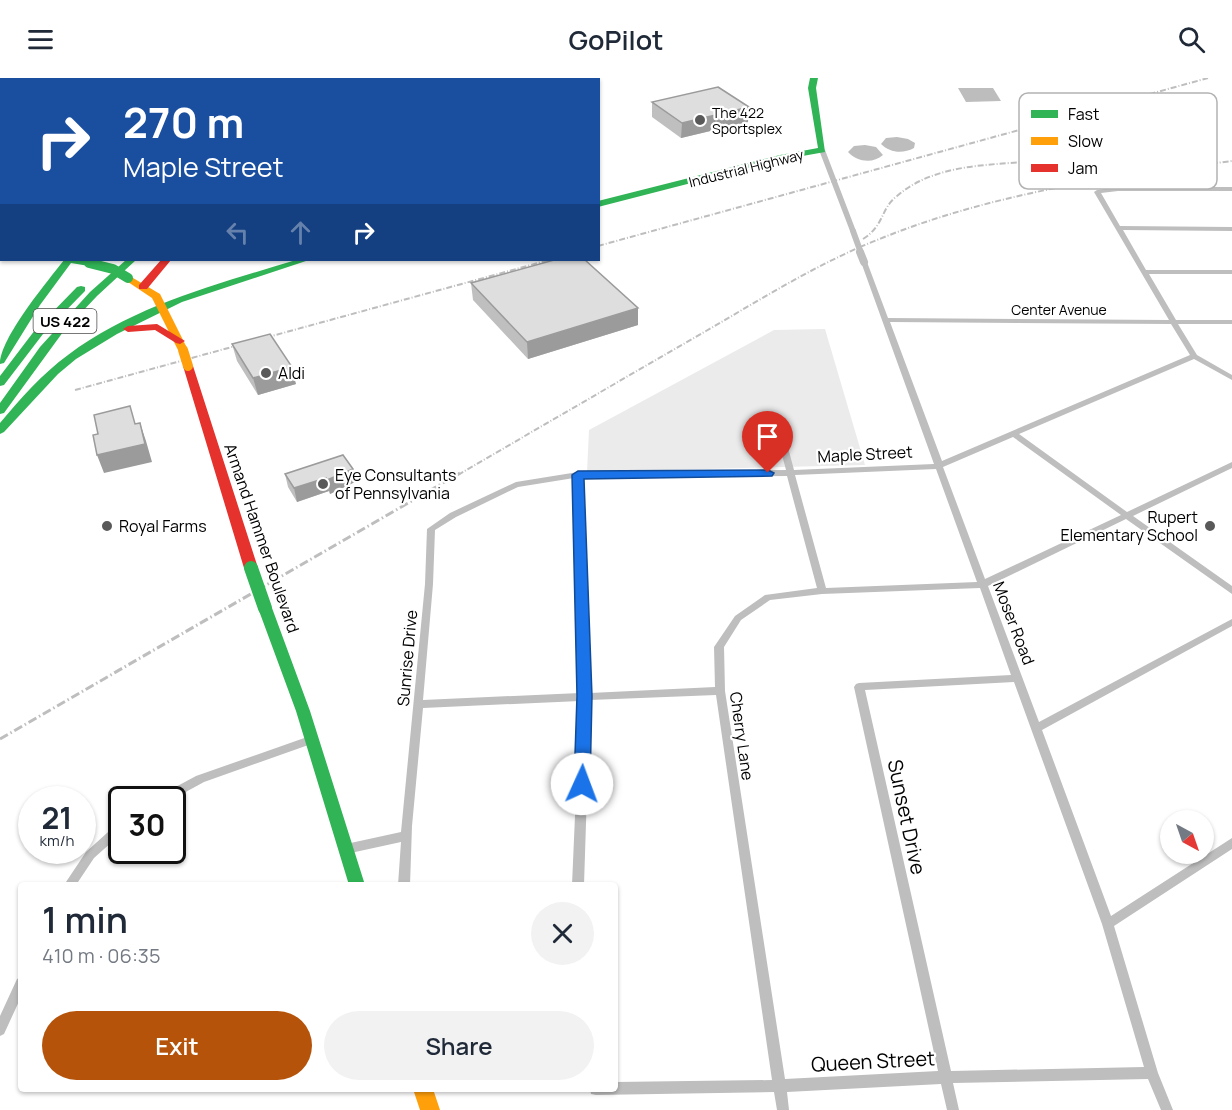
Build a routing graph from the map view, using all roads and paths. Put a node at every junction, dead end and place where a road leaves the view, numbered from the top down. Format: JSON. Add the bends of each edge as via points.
{"nodes":[{"id":1,"x":814,"y":78,"type":"edge"},
{"id":2,"x":823,"y":150,"type":"junction"},
{"id":3,"x":780,"y":158,"type":"junction"},
{"id":4,"x":1232,"y":189,"type":"edge"},
{"id":5,"x":600,"y":203,"type":"edge"},
{"id":6,"x":1118,"y":228,"type":"junction"},
{"id":7,"x":1232,"y":229,"type":"edge"},
{"id":8,"x":68,"y":261,"type":"edge"},
{"id":9,"x":75,"y":261,"type":"edge"},
{"id":10,"x":115,"y":261,"type":"edge"},
{"id":11,"x":129,"y":261,"type":"edge"},
{"id":12,"x":165,"y":261,"type":"edge"},
{"id":13,"x":300,"y":261,"type":"edge"},
{"id":14,"x":1145,"y":272,"type":"junction"},
{"id":15,"x":1232,"y":272,"type":"edge"},
{"id":16,"x":143,"y":287,"type":"junction"},
{"id":17,"x":163,"y":308,"type":"junction"},
{"id":18,"x":886,"y":320,"type":"junction"},
{"id":19,"x":1172,"y":322,"type":"junction"},
{"id":20,"x":1232,"y":322,"type":"edge"},
{"id":21,"x":99,"y":337,"type":"junction"},
{"id":22,"x":181,"y":345,"type":"junction"},
{"id":23,"x":1194,"y":356,"type":"junction"},
{"id":24,"x":0,"y":361,"type":"edge"},
{"id":25,"x":1232,"y":378,"type":"edge"},
{"id":26,"x":0,"y":383,"type":"edge"},
{"id":27,"x":0,"y":411,"type":"edge"},
{"id":28,"x":778,"y":425,"type":"dead end"},
{"id":29,"x":2,"y":428,"type":"edge"},
{"id":30,"x":1014,"y":434,"type":"junction"},
{"id":31,"x":1232,"y":465,"type":"edge"},
{"id":32,"x":938,"y":466,"type":"junction"},
{"id":33,"x":790,"y":473,"type":"junction"},
{"id":34,"x":578,"y":475,"type":"junction"},
{"id":35,"x":516,"y":485,"type":"joint"},
{"id":36,"x":1130,"y":516,"type":"junction"},
{"id":37,"x":981,"y":585,"type":"junction"},
{"id":38,"x":822,"y":591,"type":"junction"},
{"id":39,"x":1232,"y":591,"type":"edge"},
{"id":40,"x":1232,"y":622,"type":"edge"},
{"id":41,"x":1017,"y":678,"type":"junction"},
{"id":42,"x":720,"y":691,"type":"junction"},
{"id":43,"x":585,"y":696,"type":"junction"},
{"id":44,"x":420,"y":704,"type":"junction"},
{"id":45,"x":1037,"y":728,"type":"junction"},
{"id":46,"x":310,"y":740,"type":"junction"},
{"id":47,"x":186,"y":787,"type":"edge"},
{"id":48,"x":406,"y":836,"type":"junction"},
{"id":49,"x":108,"y":839,"type":"edge"},
{"id":50,"x":1232,"y":843,"type":"edge"},
{"id":51,"x":346,"y":849,"type":"junction"},
{"id":52,"x":72,"y":882,"type":"edge"},
{"id":53,"x":356,"y":882,"type":"edge"},
{"id":54,"x":404,"y":882,"type":"edge"},
{"id":55,"x":579,"y":882,"type":"edge"},
{"id":56,"x":1108,"y":924,"type":"junction"},
{"id":57,"x":18,"y":990,"type":"edge"},
{"id":58,"x":0,"y":1030,"type":"edge"},
{"id":59,"x":1152,"y":1073,"type":"junction"},
{"id":60,"x":945,"y":1077,"type":"junction"},
{"id":61,"x":780,"y":1086,"type":"junction"},
{"id":62,"x":618,"y":1090,"type":"edge"},
{"id":63,"x":424,"y":1092,"type":"edge"},
{"id":64,"x":430,"y":1110,"type":"edge"},
{"id":65,"x":783,"y":1110,"type":"edge"},
{"id":66,"x":953,"y":1110,"type":"edge"},
{"id":67,"x":1167,"y":1110,"type":"edge"}],
"edges":[{"from":1,"to":2,"type":"main road","name":"Industrial Highway","via":[[812,88]]},
{"from":2,"to":3,"type":"main road","via":[[812,157]]},
{"from":2,"to":3,"type":"main road","via":[[812,147]]},
{"from":2,"to":18,"type":"street","name":"Moser Road","bridge":true},
{"from":3,"to":5,"type":"main road","name":"Industrial Highway"},
{"from":4,"to":6,"type":"street","via":[[1097,192]]},
{"from":6,"to":7,"type":"street"},
{"from":6,"to":14,"type":"street"},
{"from":8,"to":24,"type":"main road"},
{"from":9,"to":16,"type":"main road","name":"Armand Hammer Boulevard","bridge":true,"via":[[113,269]]},
{"from":10,"to":26,"type":"main road","number":"US 422","via":[[39,332]]},
{"from":11,"to":27,"type":"main road","number":"US 422","via":[[40,350]]},
{"from":12,"to":16,"type":"main road"},
{"from":13,"to":17,"type":"main road"},
{"from":14,"to":15,"type":"street"},
{"from":14,"to":19,"type":"street"},
{"from":16,"to":17,"type":"main road","name":"Armand Hammer Boulevard","via":[[156,296]]},
{"from":17,"to":21,"type":"main road"},
{"from":17,"to":22,"type":"main road","name":"Armand Hammer Boulevard"},
{"from":18,"to":19,"type":"street","name":"Center Avenue"},
{"from":18,"to":32,"type":"street","name":"Moser Road"},
{"from":19,"to":20,"type":"street","name":"Center Avenue"},
{"from":19,"to":23,"type":"street"},
{"from":21,"to":22,"type":"main road","via":[[152,326]]},
{"from":21,"to":29,"type":"main road","via":[[66,359],[37,386]]},
{"from":22,"to":46,"type":"main road","name":"Armand Hammer Boulevard","bridge":true},
{"from":23,"to":25,"type":"street"},
{"from":23,"to":30,"type":"street","name":"Maple Street"},
{"from":28,"to":33,"type":"street"},
{"from":30,"to":32,"type":"street","name":"Maple Street"},
{"from":30,"to":36,"type":"street"},
{"from":31,"to":36,"type":"street"},
{"from":32,"to":33,"type":"street","name":"Maple Street"},
{"from":32,"to":37,"type":"street","name":"Moser Road"},
{"from":33,"to":34,"type":"street","name":"Maple Street"},
{"from":33,"to":38,"type":"street"},
{"from":34,"to":35,"type":"street","name":"Maple Street"},
{"from":34,"to":43,"type":"street"},
{"from":35,"to":44,"type":"street","name":"Sunrise Drive","via":[[431,529]]},
{"from":36,"to":37,"type":"street"},
{"from":36,"to":39,"type":"street"},
{"from":37,"to":38,"type":"street","name":"Cherry Lane"},
{"from":37,"to":41,"type":"street","name":"Moser Road"},
{"from":38,"to":42,"type":"street","name":"Cherry Lane","via":[[768,597],[738,618],[719,647]]},
{"from":40,"to":45,"type":"street"},
{"from":41,"to":45,"type":"street","name":"Moser Road"},
{"from":41,"to":60,"type":"street","name":"Sunset Drive","via":[[859,687]]},
{"from":42,"to":43,"type":"street"},
{"from":42,"to":61,"type":"street","name":"Cherry Lane"},
{"from":43,"to":44,"type":"street"},
{"from":43,"to":55,"type":"street"},
{"from":44,"to":48,"type":"street","name":"Sunrise Drive"},
{"from":45,"to":56,"type":"street","name":"Moser Road"},
{"from":46,"to":47,"type":"street"},
{"from":46,"to":51,"type":"main road","name":"Armand Hammer Boulevard"},
{"from":48,"to":51,"type":"street"},
{"from":48,"to":54,"type":"street","name":"Sunrise Drive"},
{"from":49,"to":52,"type":"street","via":[[90,855]]},
{"from":50,"to":56,"type":"street"},
{"from":51,"to":53,"type":"main road","name":"Armand Hammer Boulevard"},
{"from":56,"to":59,"type":"street","name":"Moser Road"},
{"from":57,"to":58,"type":"street"},
{"from":59,"to":60,"type":"street","name":"Queen Street"},
{"from":59,"to":67,"type":"street","name":"Moser Road"},
{"from":60,"to":61,"type":"street","name":"Queen Street"},
{"from":60,"to":66,"type":"street","name":"Sunset Drive"},
{"from":61,"to":62,"type":"street","name":"Queen Street"},
{"from":61,"to":65,"type":"street","name":"Cherry Lane"},
{"from":63,"to":64,"type":"main road"}]}
